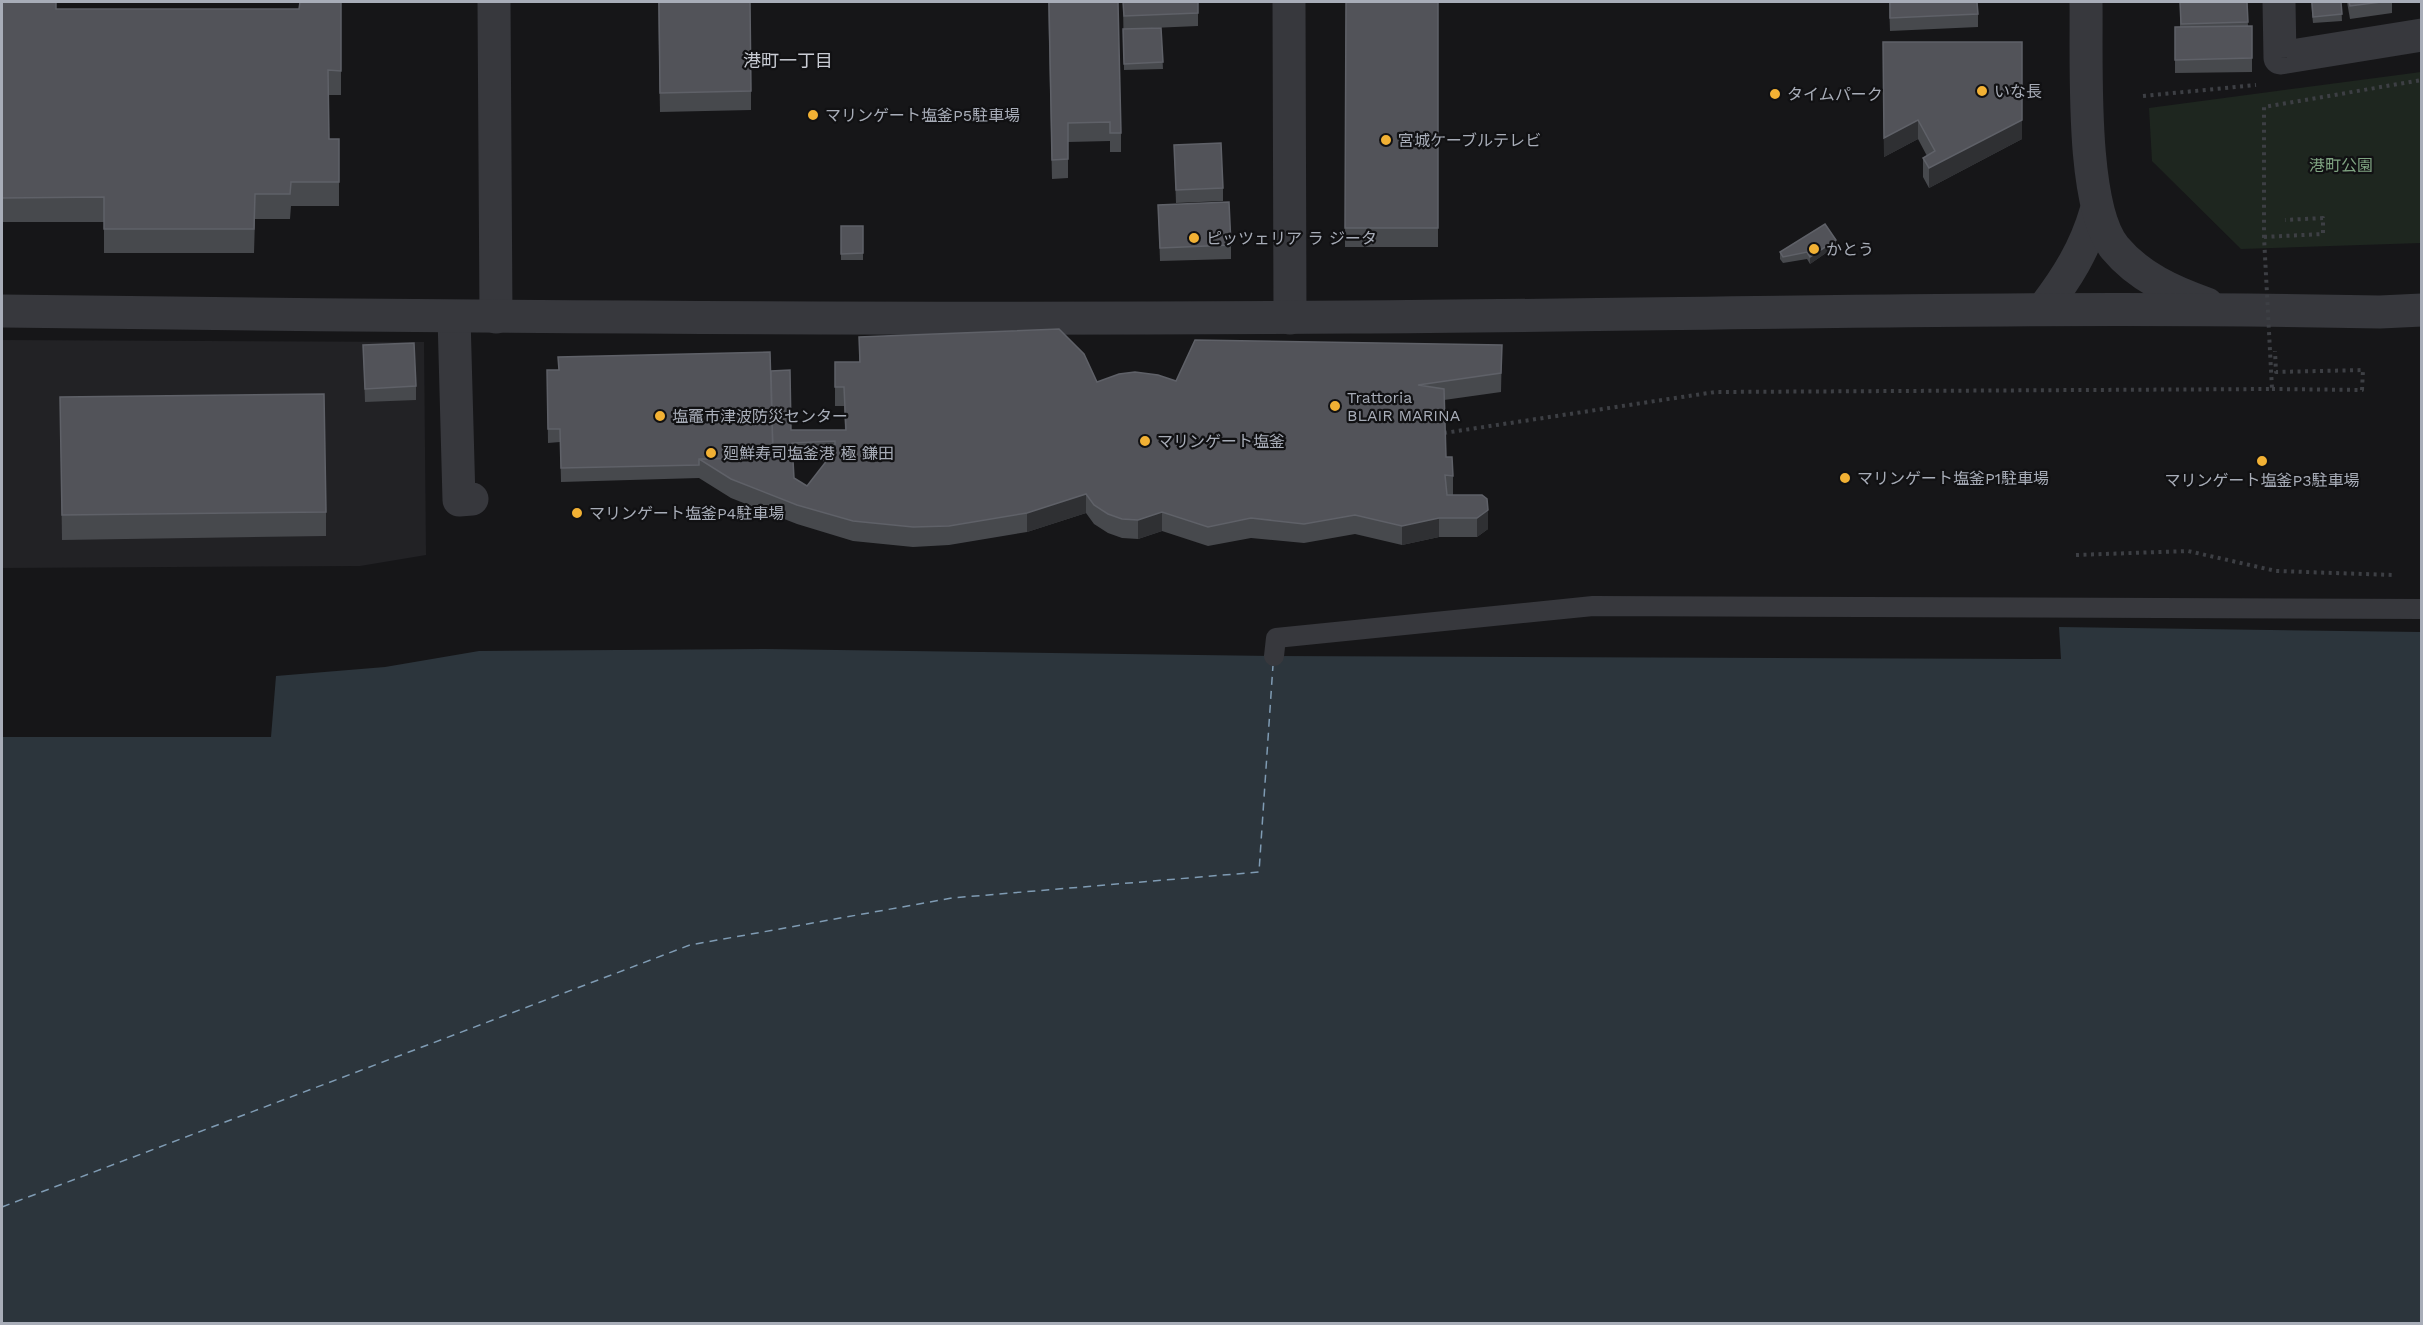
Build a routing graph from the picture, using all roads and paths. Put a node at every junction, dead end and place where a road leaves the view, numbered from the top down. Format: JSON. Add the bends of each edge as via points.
{"nodes":[{"id":1,"x":494,"y":2,"type":"edge"},
{"id":2,"x":1289,"y":2,"type":"edge"},
{"id":3,"x":2086,"y":2,"type":"edge"},
{"id":4,"x":2279,"y":2,"type":"edge"},
{"id":5,"x":2421,"y":34,"type":"edge"},
{"id":6,"x":2421,"y":80,"type":"edge"},
{"id":7,"x":2096,"y":211,"type":"junction"},
{"id":8,"x":2285,"y":220,"type":"dead end"},
{"id":9,"x":2264,"y":237,"type":"junction"},
{"id":10,"x":2043,"y":309,"type":"junction"},
{"id":11,"x":2227,"y":310,"type":"junction"},
{"id":12,"x":2421,"y":310,"type":"edge"},
{"id":13,"x":2,"y":311,"type":"edge"},
{"id":14,"x":454,"y":317,"type":"junction"},
{"id":15,"x":496,"y":317,"type":"junction"},
{"id":16,"x":1290,"y":318,"type":"junction"},
{"id":17,"x":2275,"y":351,"type":"dead end"},
{"id":18,"x":2272,"y":389,"type":"junction"},
{"id":19,"x":1444,"y":433,"type":"edge"},
{"id":20,"x":472,"y":499,"type":"dead end"},
{"id":21,"x":2076,"y":555,"type":"dead end"},
{"id":22,"x":2399,"y":576,"type":"dead end"},
{"id":23,"x":2421,"y":609,"type":"edge"},
{"id":24,"x":1274,"y":656,"type":"dead end"}],
"edges":[{"from":1,"to":15,"type":"street"},
{"from":2,"to":16,"type":"street"},
{"from":3,"to":7,"type":"street","via":[[2088,132]]},
{"from":4,"to":5,"type":"street","via":[[2280,58]]},
{"from":6,"to":9,"type":"path","bridge":true,"via":[[2264,107]]},
{"from":7,"to":10,"type":"street","via":[[2077,261]]},
{"from":7,"to":11,"type":"street","via":[[2114,247],[2139,272],[2190,298]]},
{"from":8,"to":9,"type":"path","via":[[2324,218],[2323,234]]},
{"from":9,"to":18,"type":"path","bridge":true},
{"from":10,"to":11,"type":"street"},
{"from":10,"to":16,"type":"street"},
{"from":11,"to":12,"type":"street"},
{"from":13,"to":14,"type":"street"},
{"from":14,"to":15,"type":"street"},
{"from":14,"to":20,"type":"street","via":[[459,500]]},
{"from":15,"to":16,"type":"street"},
{"from":17,"to":18,"type":"path","via":[[2276,372],[2363,370],[2362,390]]},
{"from":18,"to":19,"type":"path","bridge":true,"via":[[1715,392]]},
{"from":21,"to":22,"type":"path","via":[[2188,552],[2276,571]]},
{"from":23,"to":24,"type":"lane","via":[[1593,606],[1276,638]]}]}
